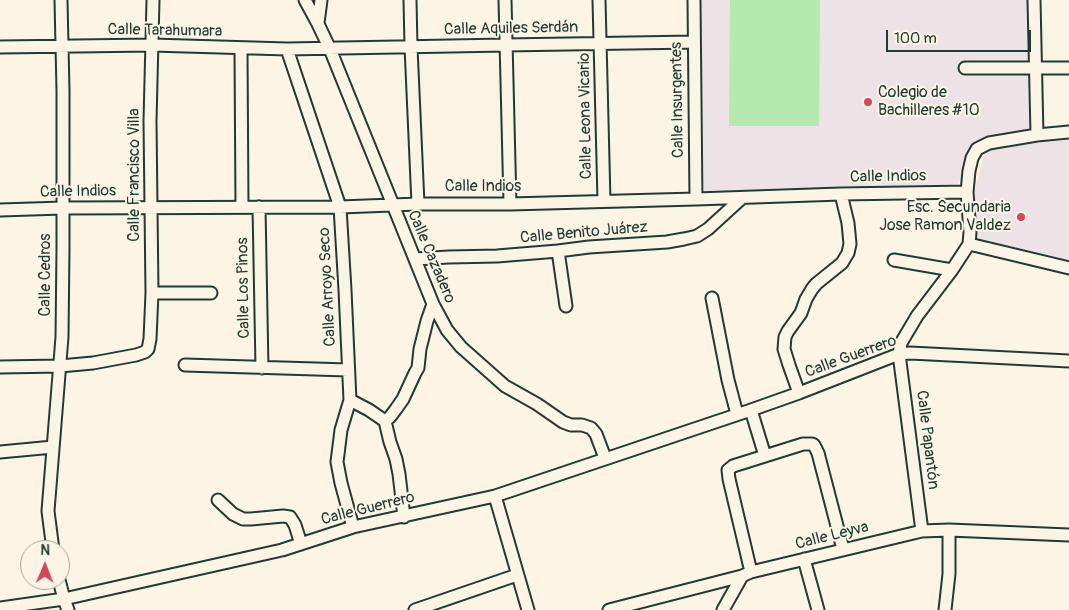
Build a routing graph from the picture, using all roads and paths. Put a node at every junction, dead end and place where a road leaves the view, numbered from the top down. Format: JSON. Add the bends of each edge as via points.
{"nodes":[{"id":1,"x":61,"y":0,"type":"edge"},
{"id":2,"x":153,"y":0,"type":"edge"},
{"id":3,"x":305,"y":0,"type":"edge"},
{"id":4,"x":321,"y":0,"type":"edge"},
{"id":5,"x":410,"y":0,"type":"edge"},
{"id":6,"x":505,"y":0,"type":"edge"},
{"id":7,"x":600,"y":0,"type":"edge"},
{"id":8,"x":694,"y":0,"type":"edge"},
{"id":9,"x":1034,"y":0,"type":"edge"},
{"id":10,"x":318,"y":24,"type":"junction"},
{"id":11,"x":694,"y":42,"type":"junction"},
{"id":12,"x":601,"y":44,"type":"junction"},
{"id":13,"x":152,"y":45,"type":"junction"},
{"id":14,"x":505,"y":45,"type":"junction"},
{"id":15,"x":0,"y":47,"type":"edge"},
{"id":16,"x":62,"y":47,"type":"junction"},
{"id":17,"x":411,"y":47,"type":"junction"},
{"id":18,"x":241,"y":49,"type":"junction"},
{"id":19,"x":287,"y":49,"type":"junction"},
{"id":20,"x":330,"y":49,"type":"junction"},
{"id":21,"x":965,"y":68,"type":"dead end"},
{"id":22,"x":1069,"y":68,"type":"edge"},
{"id":23,"x":1036,"y":69,"type":"junction"},
{"id":24,"x":1069,"y":132,"type":"edge"},
{"id":25,"x":1037,"y":134,"type":"junction"},
{"id":26,"x":967,"y":192,"type":"junction"},
{"id":27,"x":841,"y":194,"type":"junction"},
{"id":28,"x":742,"y":198,"type":"junction"},
{"id":29,"x":696,"y":199,"type":"junction"},
{"id":30,"x":604,"y":202,"type":"junction"},
{"id":31,"x":418,"y":204,"type":"junction"},
{"id":32,"x":510,"y":204,"type":"junction"},
{"id":33,"x":392,"y":206,"type":"junction"},
{"id":34,"x":152,"y":207,"type":"junction"},
{"id":35,"x":242,"y":207,"type":"junction"},
{"id":36,"x":259,"y":207,"type":"junction"},
{"id":37,"x":340,"y":207,"type":"junction"},
{"id":38,"x":62,"y":208,"type":"junction"},
{"id":39,"x":0,"y":210,"type":"edge"},
{"id":40,"x":969,"y":244,"type":"junction"},
{"id":41,"x":558,"y":251,"type":"junction"},
{"id":42,"x":415,"y":260,"type":"junction"},
{"id":43,"x":894,"y":260,"type":"dead end"},
{"id":44,"x":1069,"y":268,"type":"edge"},
{"id":45,"x":952,"y":270,"type":"junction"},
{"id":46,"x":152,"y":293,"type":"junction"},
{"id":47,"x":212,"y":293,"type":"dead end"},
{"id":48,"x":712,"y":298,"type":"dead end"},
{"id":49,"x":433,"y":304,"type":"junction"},
{"id":50,"x":566,"y":306,"type":"dead end"},
{"id":51,"x":899,"y":354,"type":"junction"},
{"id":52,"x":1069,"y":361,"type":"edge"},
{"id":53,"x":185,"y":365,"type":"dead end"},
{"id":54,"x":60,"y":366,"type":"junction"},
{"id":55,"x":0,"y":367,"type":"edge"},
{"id":56,"x":262,"y":368,"type":"junction"},
{"id":57,"x":348,"y":370,"type":"junction"},
{"id":58,"x":799,"y":393,"type":"junction"},
{"id":59,"x":350,"y":400,"type":"junction"},
{"id":60,"x":751,"y":410,"type":"junction"},
{"id":61,"x":737,"y":414,"type":"junction"},
{"id":62,"x":385,"y":421,"type":"junction"},
{"id":63,"x":53,"y":447,"type":"junction"},
{"id":64,"x":0,"y":452,"type":"edge"},
{"id":65,"x":766,"y":456,"type":"junction"},
{"id":66,"x":605,"y":458,"type":"junction"},
{"id":67,"x":495,"y":496,"type":"junction"},
{"id":68,"x":218,"y":500,"type":"dead end"},
{"id":69,"x":404,"y":517,"type":"junction"},
{"id":70,"x":353,"y":528,"type":"junction"},
{"id":71,"x":949,"y":530,"type":"junction"},
{"id":72,"x":922,"y":531,"type":"junction"},
{"id":73,"x":1069,"y":534,"type":"edge"},
{"id":74,"x":51,"y":540,"type":"edge"},
{"id":75,"x":301,"y":544,"type":"junction"},
{"id":76,"x":843,"y":549,"type":"junction"},
{"id":77,"x":804,"y":560,"type":"junction"},
{"id":78,"x":747,"y":574,"type":"junction"},
{"id":79,"x":517,"y":575,"type":"junction"},
{"id":80,"x":62,"y":590,"type":"edge"},
{"id":81,"x":64,"y":599,"type":"junction"},
{"id":82,"x":0,"y":608,"type":"edge"},
{"id":83,"x":68,"y":610,"type":"edge"},
{"id":84,"x":415,"y":610,"type":"edge"},
{"id":85,"x":528,"y":610,"type":"edge"},
{"id":86,"x":609,"y":610,"type":"edge"},
{"id":87,"x":723,"y":610,"type":"edge"},
{"id":88,"x":818,"y":610,"type":"edge"},
{"id":89,"x":945,"y":610,"type":"edge"}],
"edges":[{"from":1,"to":16,"type":"street","name":"Calle Cedros"},
{"from":2,"to":13,"type":"street","name":"Calle Francisco Villa"},
{"from":3,"to":10,"type":"street","name":"Calle Cazadero"},
{"from":4,"to":10,"type":"street"},
{"from":5,"to":17,"type":"street"},
{"from":6,"to":14,"type":"street"},
{"from":7,"to":12,"type":"street","name":"Calle Leona Vicario"},
{"from":8,"to":11,"type":"street","name":"Calle Insurgentes"},
{"from":9,"to":23,"type":"street"},
{"from":10,"to":20,"type":"street","name":"Calle Cazadero"},
{"from":11,"to":12,"type":"street","name":"Calle Aquiles Serdán"},
{"from":11,"to":29,"type":"street","name":"Calle Insurgentes"},
{"from":12,"to":14,"type":"street","name":"Calle Aquiles Serdán"},
{"from":12,"to":30,"type":"street","name":"Calle Leona Vicario"},
{"from":13,"to":16,"type":"street","name":"Calle Tarahumara"},
{"from":13,"to":18,"type":"street","name":"Calle Tarahumara"},
{"from":13,"to":34,"type":"street","name":"Calle Francisco Villa"},
{"from":14,"to":17,"type":"street","name":"Calle Aquiles Serdán"},
{"from":14,"to":32,"type":"street"},
{"from":15,"to":16,"type":"street","name":"Calle Tarahumara"},
{"from":16,"to":38,"type":"street","name":"Calle Cedros"},
{"from":17,"to":20,"type":"street","name":"Calle Aquiles Serdán"},
{"from":17,"to":31,"type":"street"},
{"from":18,"to":19,"type":"street","name":"Calle Tarahumara"},
{"from":18,"to":35,"type":"street"},
{"from":19,"to":20,"type":"street","name":"Calle Tarahumara"},
{"from":19,"to":37,"type":"street","name":"Calle Arroyo Seco"},
{"from":20,"to":33,"type":"street","name":"Calle Cazadero"},
{"from":21,"to":23,"type":"street"},
{"from":22,"to":23,"type":"street"},
{"from":23,"to":25,"type":"street"},
{"from":24,"to":25,"type":"street"},
{"from":25,"to":26,"type":"street","via":[[989,143],[978,149],[972,158]]},
{"from":26,"to":27,"type":"street","name":"Calle Indios"},
{"from":26,"to":40,"type":"street"},
{"from":27,"to":28,"type":"street","name":"Calle Indios"},
{"from":27,"to":58,"type":"street","via":[[848,223],[848,253],[842,263],[812,289],[785,337],[784,349]]},
{"from":28,"to":29,"type":"street","name":"Calle Indios"},
{"from":28,"to":41,"type":"street","name":"Calle Benito Juárez","via":[[697,236],[667,242]]},
{"from":29,"to":30,"type":"street","name":"Calle Indios"},
{"from":30,"to":32,"type":"street","name":"Calle Indios"},
{"from":31,"to":32,"type":"street","name":"Calle Indios"},
{"from":31,"to":33,"type":"street","name":"Calle Indios"},
{"from":33,"to":37,"type":"street","name":"Calle Indios"},
{"from":33,"to":42,"type":"street","name":"Calle Cazadero"},
{"from":34,"to":35,"type":"street","name":"Calle Indios"},
{"from":34,"to":38,"type":"street","name":"Calle Indios"},
{"from":34,"to":46,"type":"street","name":"Calle Francisco Villa"},
{"from":35,"to":36,"type":"street","name":"Calle Indios"},
{"from":36,"to":37,"type":"street","name":"Calle Indios"},
{"from":36,"to":56,"type":"street","name":"Calle Los Pinos"},
{"from":37,"to":57,"type":"street","name":"Calle Arroyo Seco"},
{"from":38,"to":39,"type":"street","name":"Calle Indios"},
{"from":38,"to":54,"type":"street","name":"Calle Cedros","via":[[64,248]]},
{"from":40,"to":44,"type":"street"},
{"from":40,"to":45,"type":"street"},
{"from":41,"to":42,"type":"street","name":"Calle Benito Juárez"},
{"from":41,"to":50,"type":"street"},
{"from":42,"to":49,"type":"street","name":"Calle Cazadero"},
{"from":43,"to":45,"type":"street"},
{"from":45,"to":51,"type":"street","via":[[917,316],[903,339]]},
{"from":46,"to":47,"type":"street"},
{"from":46,"to":54,"type":"street","name":"Calle Francisco Villa","via":[[150,339],[145,352],[121,359]]},
{"from":48,"to":61,"type":"street"},
{"from":49,"to":62,"type":"street","via":[[418,368],[405,395]]},
{"from":49,"to":66,"type":"street","name":"Calle Cazadero","via":[[461,347],[505,386],[558,420],[591,428]]},
{"from":51,"to":52,"type":"street","name":"Calle Guerrero"},
{"from":51,"to":58,"type":"street","name":"Calle Guerrero"},
{"from":51,"to":72,"type":"street","name":"Calle Papantón"},
{"from":53,"to":56,"type":"street"},
{"from":54,"to":55,"type":"street"},
{"from":54,"to":63,"type":"street","name":"Calle Cedros"},
{"from":56,"to":57,"type":"street"},
{"from":57,"to":59,"type":"street","name":"Calle Arroyo Seco"},
{"from":58,"to":60,"type":"street","name":"Calle Guerrero"},
{"from":59,"to":62,"type":"street"},
{"from":59,"to":70,"type":"street","name":"Calle Arroyo Seco","via":[[341,430],[337,462]]},
{"from":60,"to":61,"type":"street","name":"Calle Guerrero"},
{"from":60,"to":65,"type":"street"},
{"from":61,"to":66,"type":"street","name":"Calle Guerrero"},
{"from":62,"to":69,"type":"street","via":[[399,474]]},
{"from":63,"to":64,"type":"street"},
{"from":63,"to":74,"type":"street","name":"Calle Cedros","via":[[48,511]]},
{"from":65,"to":76,"type":"street","via":[[803,444],[817,448]]},
{"from":65,"to":78,"type":"street","via":[[733,466],[727,472]]},
{"from":66,"to":67,"type":"street","name":"Calle Guerrero"},
{"from":67,"to":69,"type":"street","name":"Calle Guerrero"},
{"from":67,"to":79,"type":"street"},
{"from":68,"to":75,"type":"street","via":[[243,519],[290,517]]},
{"from":69,"to":70,"type":"street","name":"Calle Guerrero"},
{"from":70,"to":75,"type":"street","name":"Calle Guerrero"},
{"from":71,"to":72,"type":"street","name":"Calle Leyva"},
{"from":71,"to":73,"type":"street","name":"Calle Leyva"},
{"from":71,"to":89,"type":"street"},
{"from":72,"to":76,"type":"street","name":"Calle Leyva"},
{"from":75,"to":81,"type":"street","name":"Calle Guerrero"},
{"from":76,"to":77,"type":"street","name":"Calle Leyva"},
{"from":77,"to":78,"type":"street","name":"Calle Leyva"},
{"from":77,"to":88,"type":"street"},
{"from":78,"to":86,"type":"street","name":"Calle Leyva"},
{"from":78,"to":87,"type":"street"},
{"from":79,"to":84,"type":"street"},
{"from":79,"to":85,"type":"street"},
{"from":80,"to":81,"type":"street"},
{"from":81,"to":82,"type":"street","name":"Calle Guerrero"},
{"from":81,"to":83,"type":"street"}]}
